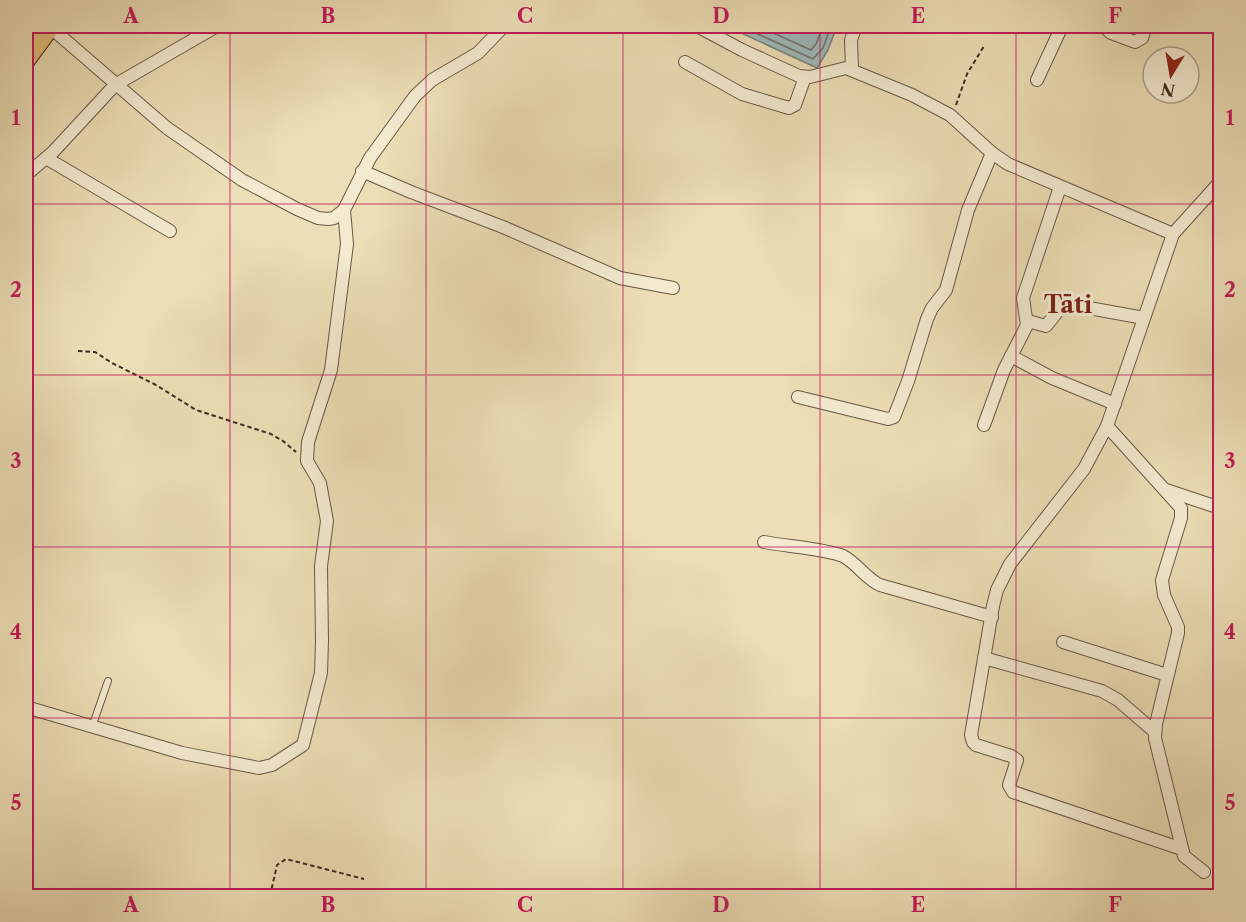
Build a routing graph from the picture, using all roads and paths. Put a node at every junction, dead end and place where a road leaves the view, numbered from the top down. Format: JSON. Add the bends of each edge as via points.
{"nodes":[{"id":1,"x":51,"y":26,"type":"edge"},
{"id":2,"x":217,"y":26,"type":"edge"},
{"id":3,"x":504,"y":26,"type":"edge"},
{"id":4,"x":697,"y":26,"type":"edge"},
{"id":5,"x":856,"y":26,"type":"edge"},
{"id":6,"x":1062,"y":26,"type":"edge"},
{"id":7,"x":1103,"y":26,"type":"edge"},
{"id":8,"x":1146,"y":26,"type":"edge"},
{"id":9,"x":984,"y":46,"type":"dead end"},
{"id":10,"x":26,"y":60,"type":"edge"},
{"id":11,"x":685,"y":62,"type":"dead end"},
{"id":12,"x":852,"y":69,"type":"junction"},
{"id":13,"x":805,"y":77,"type":"junction"},
{"id":14,"x":1037,"y":80,"type":"dead end"},
{"id":15,"x":116,"y":85,"type":"junction"},
{"id":16,"x":950,"y":115,"type":"junction"},
{"id":17,"x":992,"y":153,"type":"junction"},
{"id":18,"x":46,"y":158,"type":"junction"},
{"id":19,"x":362,"y":171,"type":"junction"},
{"id":20,"x":26,"y":176,"type":"edge"},
{"id":21,"x":1221,"y":182,"type":"edge"},
{"id":22,"x":1060,"y":187,"type":"junction"},
{"id":23,"x":344,"y":210,"type":"junction"},
{"id":24,"x":170,"y":231,"type":"dead end"},
{"id":25,"x":1173,"y":234,"type":"junction"},
{"id":26,"x":673,"y":288,"type":"dead end"},
{"id":27,"x":1144,"y":318,"type":"junction"},
{"id":28,"x":1028,"y":321,"type":"junction"},
{"id":29,"x":78,"y":351,"type":"dead end"},
{"id":30,"x":1011,"y":356,"type":"junction"},
{"id":31,"x":798,"y":397,"type":"dead end"},
{"id":32,"x":1115,"y":404,"type":"junction"},
{"id":33,"x":984,"y":425,"type":"dead end"},
{"id":34,"x":1107,"y":426,"type":"junction"},
{"id":35,"x":307,"y":462,"type":"junction"},
{"id":36,"x":1165,"y":489,"type":"junction"},
{"id":37,"x":1221,"y":508,"type":"edge"},
{"id":38,"x":764,"y":542,"type":"dead end"},
{"id":39,"x":992,"y":617,"type":"junction"},
{"id":40,"x":1064,"y":642,"type":"dead end"},
{"id":41,"x":984,"y":658,"type":"junction"},
{"id":42,"x":1167,"y":675,"type":"junction"},
{"id":43,"x":108,"y":681,"type":"dead end"},
{"id":44,"x":26,"y":707,"type":"edge"},
{"id":45,"x":92,"y":727,"type":"junction"},
{"id":46,"x":1155,"y":732,"type":"junction"},
{"id":47,"x":1182,"y":849,"type":"junction"},
{"id":48,"x":1204,"y":872,"type":"dead end"},
{"id":49,"x":364,"y":879,"type":"dead end"},
{"id":50,"x":270,"y":897,"type":"edge"}],
"edges":[{"from":1,"to":10,"type":"main road"},
{"from":1,"to":15,"type":"street"},
{"from":2,"to":15,"type":"street"},
{"from":3,"to":19,"type":"street","via":[[478,53],[423,87]]},
{"from":4,"to":13,"type":"street"},
{"from":5,"to":12,"type":"street","via":[[851,40]]},
{"from":6,"to":14,"type":"street"},
{"from":7,"to":8,"type":"street","via":[[1110,33],[1135,42],[1142,38]]},
{"from":9,"to":16,"type":"path"},
{"from":11,"to":13,"type":"street","via":[[742,94],[789,108],[795,105]]},
{"from":12,"to":13,"type":"street"},
{"from":12,"to":16,"type":"street"},
{"from":15,"to":18,"type":"street"},
{"from":15,"to":23,"type":"street","via":[[167,128],[242,180],[318,218],[334,218]]},
{"from":16,"to":17,"type":"street"},
{"from":17,"to":22,"type":"street"},
{"from":17,"to":31,"type":"street","via":[[968,210],[946,290],[927,319],[894,417],[888,419]]},
{"from":18,"to":20,"type":"street"},
{"from":18,"to":24,"type":"street"},
{"from":19,"to":23,"type":"street"},
{"from":19,"to":26,"type":"street","via":[[620,278]]},
{"from":21,"to":25,"type":"street"},
{"from":22,"to":25,"type":"street"},
{"from":22,"to":28,"type":"street","via":[[1023,298]]},
{"from":23,"to":35,"type":"street","via":[[347,244],[336,336],[330,376],[309,437]]},
{"from":25,"to":27,"type":"street"},
{"from":27,"to":28,"type":"street","via":[[1067,304],[1046,326]]},
{"from":27,"to":32,"type":"street"},
{"from":28,"to":30,"type":"street"},
{"from":29,"to":35,"type":"path","via":[[95,352],[196,410],[278,437]]},
{"from":30,"to":32,"type":"street"},
{"from":30,"to":33,"type":"street"},
{"from":32,"to":34,"type":"street"},
{"from":34,"to":36,"type":"street"},
{"from":34,"to":39,"type":"street","via":[[1084,469],[1010,564],[997,590]]},
{"from":35,"to":45,"type":"street","via":[[320,483],[327,521],[321,566],[321,673],[303,745],[272,765],[259,768],[182,753]]},
{"from":36,"to":37,"type":"street"},
{"from":36,"to":42,"type":"street","via":[[1181,512],[1162,580],[1178,627]]},
{"from":38,"to":39,"type":"street","via":[[838,555],[880,585]]},
{"from":39,"to":41,"type":"street"},
{"from":40,"to":42,"type":"street"},
{"from":41,"to":46,"type":"street","via":[[1102,692],[1118,700]]},
{"from":41,"to":47,"type":"street","via":[[971,739],[976,745],[1017,760],[1011,790]]},
{"from":42,"to":46,"type":"street"},
{"from":43,"to":45,"type":"lane"},
{"from":44,"to":45,"type":"street"},
{"from":46,"to":47,"type":"street"},
{"from":47,"to":48,"type":"street","via":[[1187,860]]},
{"from":49,"to":50,"type":"path","via":[[286,859],[277,866]]}]}
